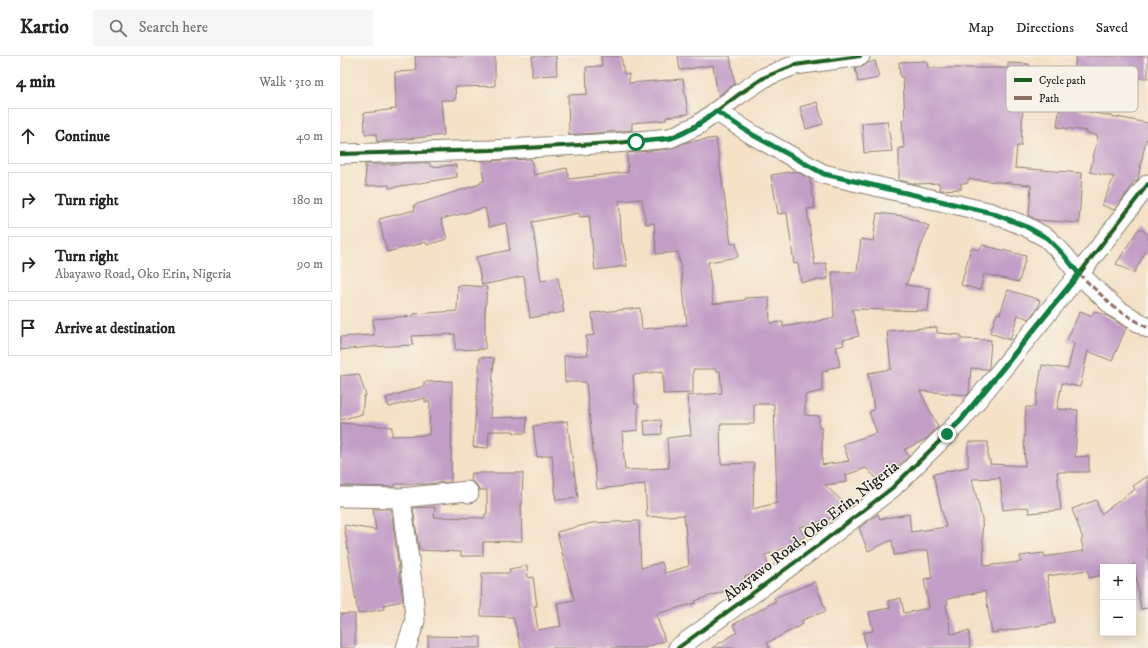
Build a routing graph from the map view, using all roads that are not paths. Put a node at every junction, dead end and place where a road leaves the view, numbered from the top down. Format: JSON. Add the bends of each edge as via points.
{"nodes":[{"id":1,"x":860,"y":56,"type":"edge"},
{"id":2,"x":716,"y":111,"type":"junction"},
{"id":3,"x":340,"y":154,"type":"edge"},
{"id":4,"x":1148,"y":184,"type":"edge"},
{"id":5,"x":1079,"y":274,"type":"junction"},
{"id":6,"x":1148,"y":328,"type":"edge"},
{"id":7,"x":469,"y":493,"type":"dead end"},
{"id":8,"x":340,"y":497,"type":"edge"},
{"id":9,"x":401,"y":498,"type":"junction"},
{"id":10,"x":406,"y":648,"type":"edge"},
{"id":11,"x":678,"y":648,"type":"edge"}],
"edges":[{"from":1,"to":2,"type":"street","via":[[795,65],[765,77]]},
{"from":2,"to":3,"type":"street","via":[[698,125],[670,138],[491,150]]},
{"from":2,"to":5,"type":"street","via":[[753,135],[824,174],[992,213],[1025,226],[1047,238]]},
{"from":4,"to":5,"type":"street","name":"Abayawo Road, Oko Erin, Nigeria"},
{"from":5,"to":6,"type":"street","via":[[1115,308]]},
{"from":5,"to":11,"type":"street","name":"Abayawo Road, Oko Erin, Nigeria","via":[[961,420],[892,488]]},
{"from":7,"to":9,"type":"street","via":[[467,491]]},
{"from":8,"to":9,"type":"street"},
{"from":9,"to":10,"type":"street","via":[[415,621]]}]}
